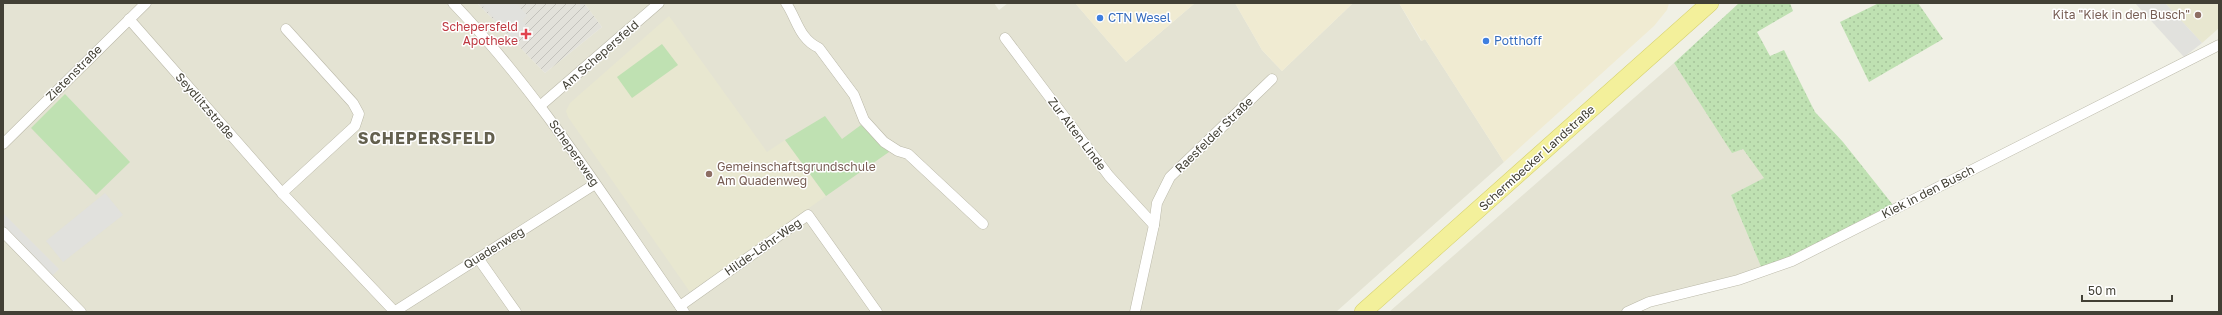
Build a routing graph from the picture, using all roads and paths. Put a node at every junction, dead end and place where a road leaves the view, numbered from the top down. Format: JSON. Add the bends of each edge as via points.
{"nodes":[{"id":1,"x":146,"y":3,"type":"edge"},
{"id":2,"x":453,"y":3,"type":"edge"},
{"id":3,"x":659,"y":3,"type":"edge"},
{"id":4,"x":786,"y":3,"type":"edge"},
{"id":5,"x":1707,"y":4,"type":"edge"},
{"id":6,"x":129,"y":19,"type":"junction"},
{"id":7,"x":286,"y":29,"type":"dead end"},
{"id":8,"x":1005,"y":38,"type":"dead end"},
{"id":9,"x":2219,"y":45,"type":"edge"},
{"id":10,"x":1272,"y":79,"type":"dead end"},
{"id":11,"x":540,"y":106,"type":"junction"},
{"id":12,"x":3,"y":144,"type":"edge"},
{"id":13,"x":595,"y":184,"type":"junction"},
{"id":14,"x":282,"y":193,"type":"junction"},
{"id":15,"x":983,"y":224,"type":"dead end"},
{"id":16,"x":1154,"y":225,"type":"junction"},
{"id":17,"x":3,"y":232,"type":"edge"},
{"id":18,"x":478,"y":258,"type":"junction"},
{"id":19,"x":682,"y":309,"type":"edge"},
{"id":20,"x":81,"y":312,"type":"edge"},
{"id":21,"x":394,"y":312,"type":"edge"},
{"id":22,"x":516,"y":312,"type":"edge"},
{"id":23,"x":877,"y":312,"type":"edge"},
{"id":24,"x":1135,"y":312,"type":"edge"},
{"id":25,"x":1363,"y":312,"type":"edge"},
{"id":26,"x":1627,"y":312,"type":"edge"}],
"edges":[{"from":1,"to":6,"type":"street","name":"Zietenstraße"},
{"from":2,"to":11,"type":"street","name":"Schepersweg","via":[[488,40]]},
{"from":3,"to":11,"type":"street","name":"Am Schepersfeld"},
{"from":4,"to":15,"type":"street","via":[[796,25],[811,44],[819,48],[854,95],[864,120],[884,142],[908,154]]},
{"from":5,"to":25,"type":"main road","name":"Schermbecker Landstraße"},
{"from":6,"to":12,"type":"street","name":"Zietenstraße"},
{"from":6,"to":14,"type":"street","name":"Seydlitzstraße"},
{"from":7,"to":14,"type":"street","via":[[353,103],[359,114],[355,126]]},
{"from":8,"to":16,"type":"street","name":"Zur Alten Linde","via":[[1109,176]]},
{"from":9,"to":26,"type":"street","name":"Kiek in den Busch","via":[[1792,261],[1738,280],[1649,302]]},
{"from":10,"to":16,"type":"street","name":"Raesfelder Straße","via":[[1170,177],[1157,203]]},
{"from":11,"to":13,"type":"street","name":"Schepersweg"},
{"from":13,"to":18,"type":"street","name":"Quadenweg"},
{"from":13,"to":19,"type":"street","name":"Schepersweg"},
{"from":14,"to":21,"type":"street","name":"Seydlitzstraße"},
{"from":16,"to":24,"type":"street","name":"Raesfelder Straße"},
{"from":17,"to":20,"type":"street"},
{"from":18,"to":21,"type":"street","name":"Quadenweg"},
{"from":18,"to":22,"type":"street"},
{"from":19,"to":23,"type":"street","name":"Hilde-Löhr-Weg","via":[[808,215]]}]}
